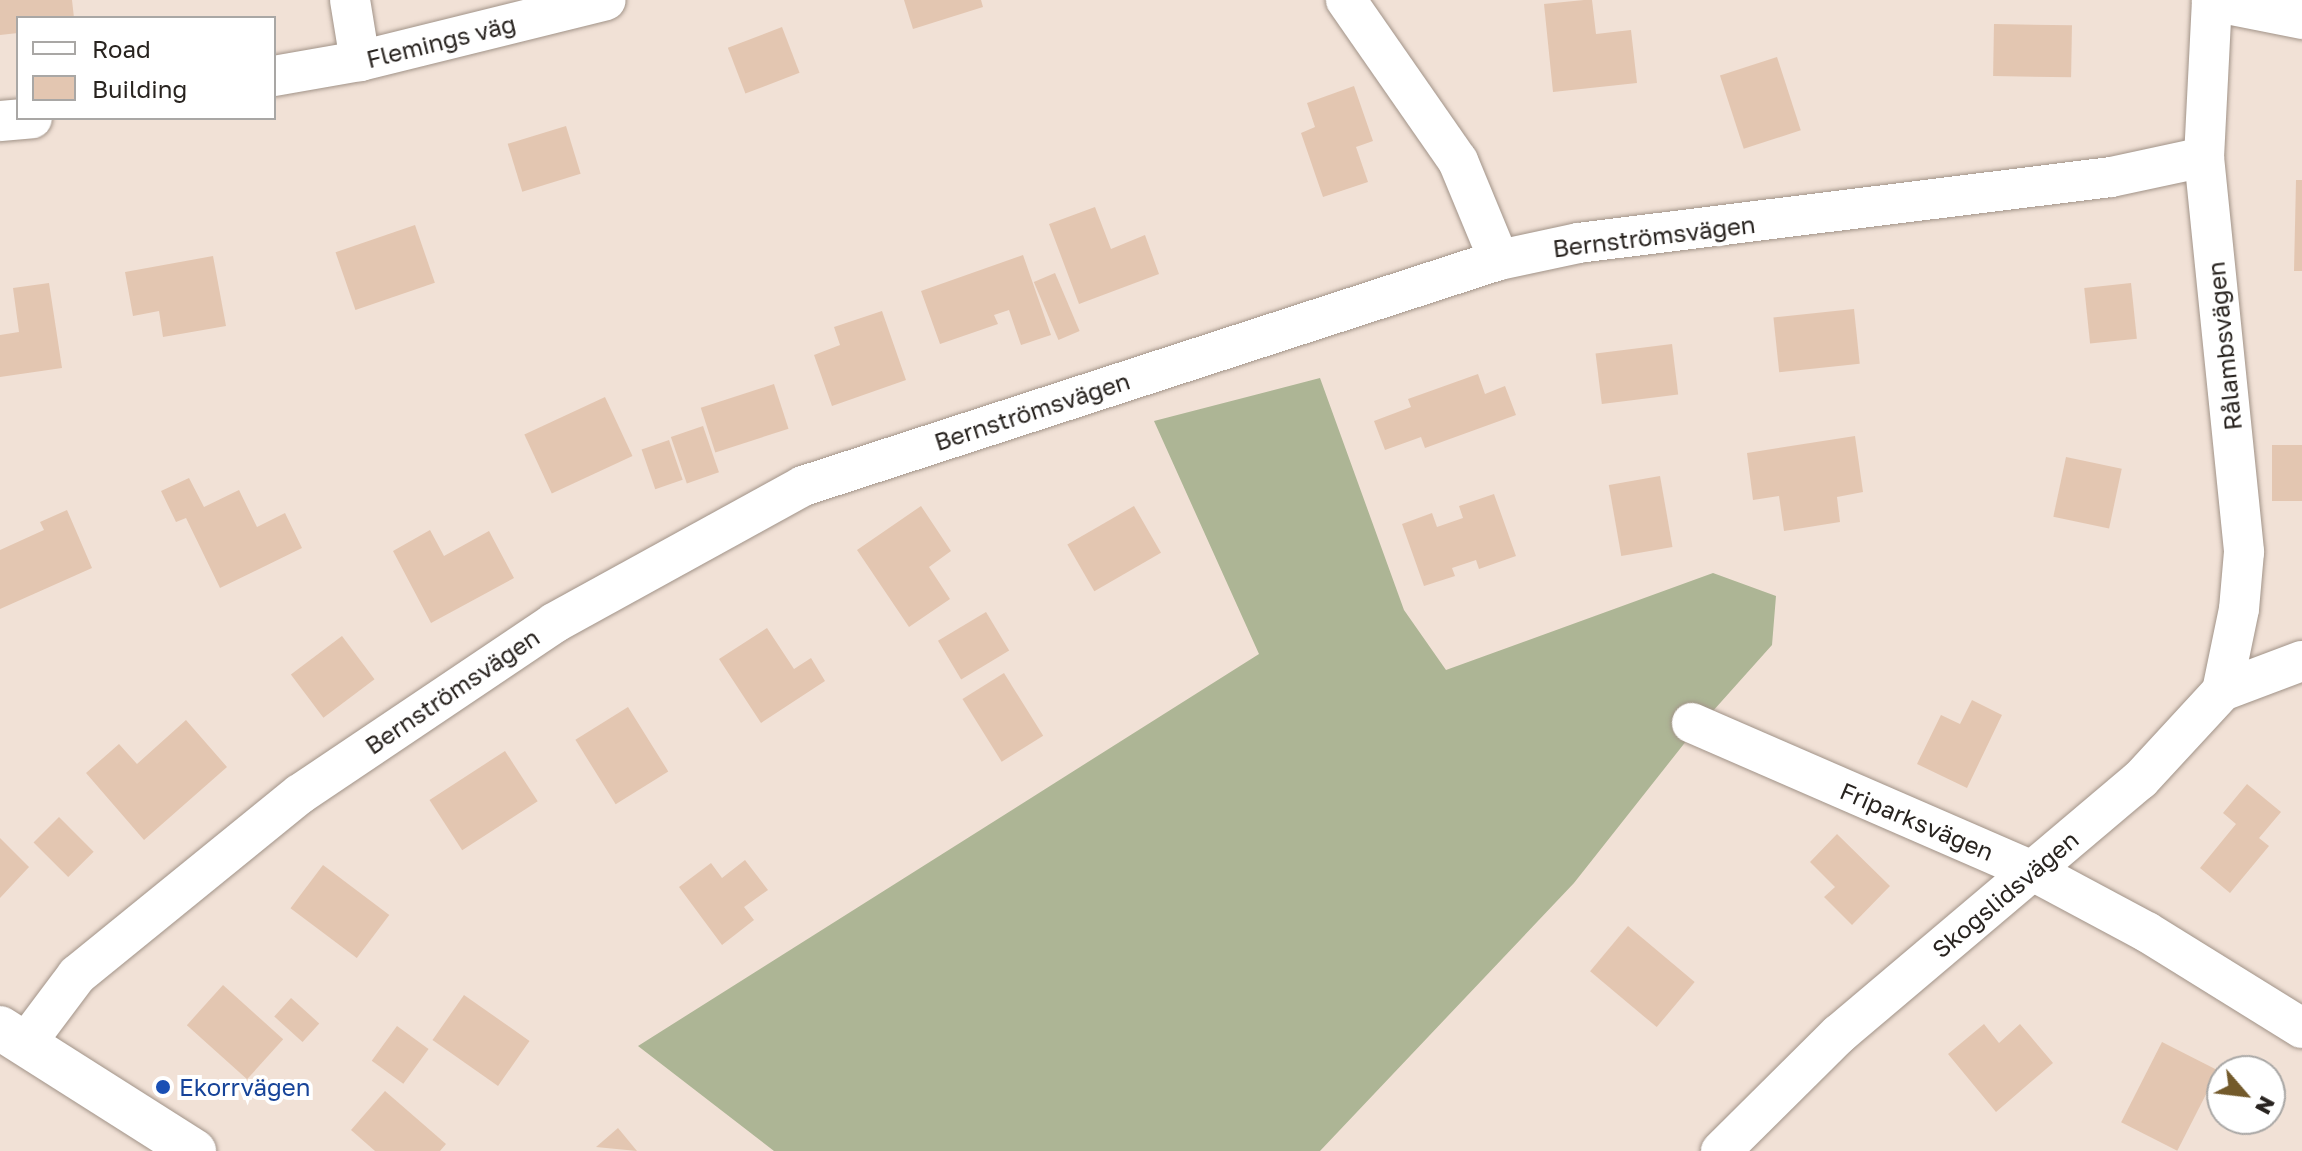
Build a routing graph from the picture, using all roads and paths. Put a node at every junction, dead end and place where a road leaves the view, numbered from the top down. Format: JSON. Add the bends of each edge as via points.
{"nodes":[{"id":1,"x":350,"y":0,"type":"edge"},
{"id":2,"x":606,"y":0,"type":"edge"},
{"id":3,"x":1346,"y":0,"type":"edge"},
{"id":4,"x":2212,"y":1,"type":"edge"},
{"id":5,"x":2302,"y":19,"type":"edge"},
{"id":6,"x":360,"y":61,"type":"junction"},
{"id":7,"x":276,"y":76,"type":"edge"},
{"id":8,"x":2204,"y":157,"type":"junction"},
{"id":9,"x":1499,"y":260,"type":"junction"},
{"id":10,"x":2302,"y":661,"type":"edge"},
{"id":11,"x":2222,"y":691,"type":"junction"},
{"id":12,"x":1692,"y":723,"type":"dead end"},
{"id":13,"x":2033,"y":871,"type":"junction"},
{"id":14,"x":2302,"y":1028,"type":"edge"},
{"id":15,"x":13,"y":1035,"type":"edge"},
{"id":16,"x":194,"y":1151,"type":"edge"},
{"id":17,"x":1721,"y":1151,"type":"edge"}],
"edges":[{"from":1,"to":6,"type":"street"},
{"from":2,"to":6,"type":"street","name":"Flemings väg"},
{"from":3,"to":9,"type":"street","via":[[1458,161]]},
{"from":4,"to":5,"type":"street"},
{"from":4,"to":8,"type":"street","name":"Rålambsvägen"},
{"from":6,"to":7,"type":"street","name":"Flemings väg"},
{"from":8,"to":9,"type":"street","name":"Bernströmsvägen","via":[[2111,177],[1578,243]]},
{"from":8,"to":11,"type":"street","name":"Rålambsvägen","via":[[2244,552]]},
{"from":9,"to":15,"type":"street","name":"Bernströmsvägen","via":[[803,486],[554,623],[300,794],[88,964]]},
{"from":10,"to":11,"type":"street","name":"Skogslidsvägen"},
{"from":11,"to":13,"type":"street","name":"Skogslidsvägen","via":[[2140,780]]},
{"from":12,"to":13,"type":"street","name":"Friparksvägen"},
{"from":13,"to":14,"type":"street","name":"Friparksvägen","via":[[2147,932]]},
{"from":13,"to":17,"type":"street","name":"Skogslidsvägen","via":[[1839,1034]]},
{"from":15,"to":16,"type":"street"}]}
